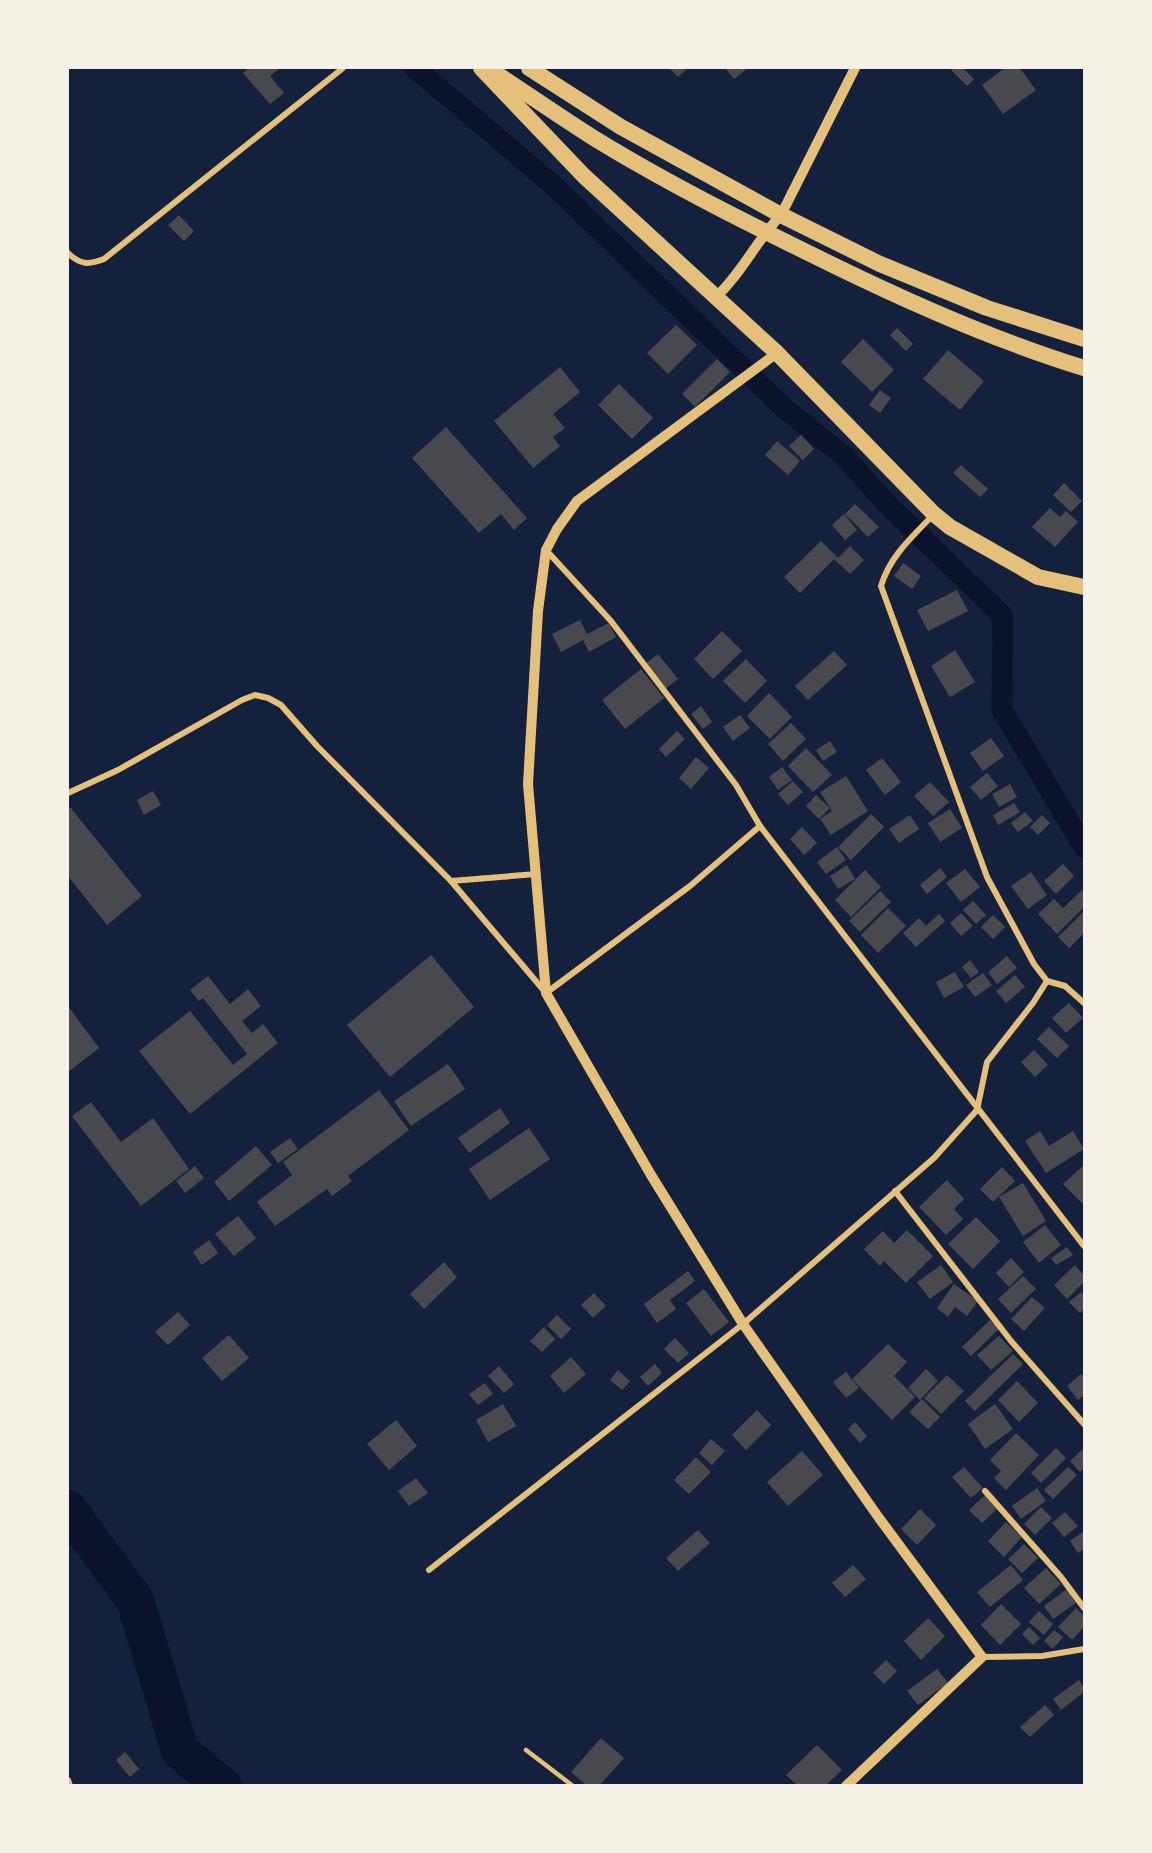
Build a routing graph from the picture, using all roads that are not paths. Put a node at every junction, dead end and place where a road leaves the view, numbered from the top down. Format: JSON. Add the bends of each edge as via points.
{"nodes":[{"id":1,"x":343,"y":68,"type":"edge"},
{"id":2,"x":481,"y":68,"type":"edge"},
{"id":3,"x":487,"y":68,"type":"edge"},
{"id":4,"x":529,"y":68,"type":"edge"},
{"id":5,"x":855,"y":68,"type":"edge"},
{"id":6,"x":781,"y":215,"type":"junction"},
{"id":7,"x":765,"y":232,"type":"junction"},
{"id":8,"x":68,"y":253,"type":"edge"},
{"id":9,"x":716,"y":297,"type":"junction"},
{"id":10,"x":1084,"y":339,"type":"edge"},
{"id":11,"x":777,"y":353,"type":"junction"},
{"id":12,"x":1084,"y":368,"type":"edge"},
{"id":13,"x":930,"y":518,"type":"junction"},
{"id":14,"x":546,"y":550,"type":"junction"},
{"id":15,"x":1084,"y":587,"type":"edge"},
{"id":16,"x":68,"y":793,"type":"edge"},
{"id":17,"x":760,"y":826,"type":"junction"},
{"id":18,"x":536,"y":874,"type":"junction"},
{"id":19,"x":451,"y":881,"type":"junction"},
{"id":20,"x":1047,"y":981,"type":"junction"},
{"id":21,"x":546,"y":993,"type":"junction"},
{"id":22,"x":1084,"y":1003,"type":"edge"},
{"id":23,"x":977,"y":1110,"type":"junction"},
{"id":24,"x":895,"y":1191,"type":"junction"},
{"id":25,"x":1084,"y":1246,"type":"edge"},
{"id":26,"x":743,"y":1324,"type":"junction"},
{"id":27,"x":1084,"y":1424,"type":"edge"},
{"id":28,"x":985,"y":1491,"type":"dead end"},
{"id":29,"x":429,"y":1570,"type":"dead end"},
{"id":30,"x":1084,"y":1608,"type":"edge"},
{"id":31,"x":1084,"y":1649,"type":"edge"},
{"id":32,"x":982,"y":1657,"type":"junction"},
{"id":33,"x":526,"y":1750,"type":"dead end"},
{"id":34,"x":68,"y":1780,"type":"edge"},
{"id":35,"x":70,"y":1785,"type":"edge"},
{"id":36,"x":573,"y":1785,"type":"edge"},
{"id":37,"x":846,"y":1785,"type":"edge"}],
"edges":[{"from":1,"to":8,"type":"street","via":[[104,259],[79,263]]},
{"from":2,"to":9,"type":"highway","via":[[584,176]]},
{"from":3,"to":7,"type":"highway","via":[[596,139]]},
{"from":4,"to":6,"type":"highway","via":[[621,127]]},
{"from":5,"to":6,"type":"street"},
{"from":6,"to":7,"type":"street"},
{"from":6,"to":10,"type":"highway","via":[[880,264],[976,304]]},
{"from":7,"to":9,"type":"street"},
{"from":7,"to":12,"type":"highway","via":[[901,298],[1031,352]]},
{"from":9,"to":11,"type":"highway"},
{"from":11,"to":13,"type":"highway"},
{"from":11,"to":14,"type":"street","via":[[577,501]]},
{"from":13,"to":15,"type":"highway","via":[[1038,577]]},
{"from":13,"to":20,"type":"street","via":[[895,555],[881,586],[987,877]]},
{"from":14,"to":17,"type":"street","via":[[611,621],[736,785]]},
{"from":14,"to":18,"type":"street","via":[[538,611],[528,784]]},
{"from":16,"to":19,"type":"street","via":[[255,695],[281,705]]},
{"from":17,"to":21,"type":"street","via":[[690,886]]},
{"from":17,"to":23,"type":"street"},
{"from":18,"to":19,"type":"street"},
{"from":18,"to":21,"type":"street"},
{"from":19,"to":21,"type":"street"},
{"from":20,"to":22,"type":"street","via":[[1065,986]]},
{"from":20,"to":23,"type":"street","via":[[987,1062]]},
{"from":21,"to":26,"type":"street"},
{"from":23,"to":24,"type":"street","via":[[934,1158]]},
{"from":23,"to":25,"type":"street"},
{"from":24,"to":26,"type":"street"},
{"from":24,"to":27,"type":"street","via":[[1011,1341]]},
{"from":26,"to":29,"type":"street"},
{"from":26,"to":32,"type":"street"},
{"from":28,"to":30,"type":"street"},
{"from":31,"to":32,"type":"street","via":[[1042,1656]]},
{"from":32,"to":37,"type":"street"},
{"from":33,"to":36,"type":"lane"},
{"from":34,"to":35,"type":"street"}]}
